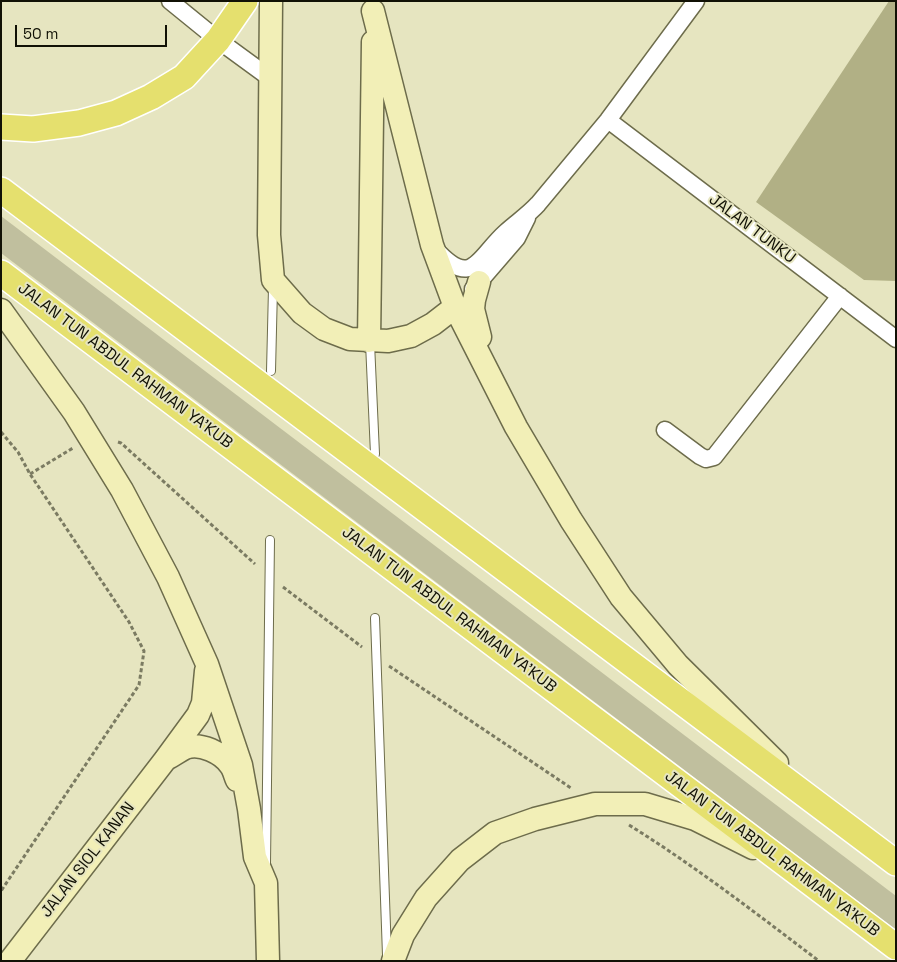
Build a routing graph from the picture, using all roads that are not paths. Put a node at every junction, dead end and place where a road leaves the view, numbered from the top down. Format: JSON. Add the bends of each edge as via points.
{"nodes":[{"id":1,"x":170,"y":1,"type":"edge"},
{"id":2,"x":245,"y":1,"type":"edge"},
{"id":3,"x":271,"y":1,"type":"edge"},
{"id":4,"x":696,"y":1,"type":"edge"},
{"id":5,"x":373,"y":6,"type":"edge"},
{"id":6,"x":218,"y":40,"type":"junction"},
{"id":7,"x":270,"y":78,"type":"junction"},
{"id":8,"x":608,"y":120,"type":"junction"},
{"id":9,"x":1,"y":127,"type":"edge"},
{"id":10,"x":1,"y":190,"type":"edge"},
{"id":11,"x":530,"y":214,"type":"junction"},
{"id":12,"x":432,"y":245,"type":"junction"},
{"id":13,"x":1,"y":273,"type":"edge"},
{"id":14,"x":273,"y":280,"type":"junction"},
{"id":15,"x":479,"y":282,"type":"junction"},
{"id":16,"x":840,"y":296,"type":"junction"},
{"id":17,"x":455,"y":307,"type":"junction"},
{"id":18,"x":1,"y":310,"type":"edge"},
{"id":19,"x":896,"y":339,"type":"edge"},
{"id":20,"x":369,"y":340,"type":"junction"},
{"id":21,"x":478,"y":351,"type":"junction"},
{"id":22,"x":270,"y":371,"type":"dead end"},
{"id":23,"x":665,"y":430,"type":"dead end"},
{"id":24,"x":375,"y":454,"type":"dead end"},
{"id":25,"x":270,"y":540,"type":"dead end"},
{"id":26,"x":376,"y":618,"type":"dead end"},
{"id":27,"x":207,"y":664,"type":"junction"},
{"id":28,"x":165,"y":760,"type":"junction"},
{"id":29,"x":818,"y":804,"type":"junction"},
{"id":30,"x":249,"y":809,"type":"junction"},
{"id":31,"x":896,"y":863,"type":"edge"},
{"id":32,"x":790,"y":867,"type":"junction"},
{"id":33,"x":266,"y":883,"type":"junction"},
{"id":34,"x":896,"y":947,"type":"edge"},
{"id":35,"x":10,"y":961,"type":"edge"},
{"id":36,"x":268,"y":961,"type":"edge"},
{"id":37,"x":387,"y":961,"type":"edge"},
{"id":38,"x":393,"y":961,"type":"edge"}],
"edges":[{"from":1,"to":6,"type":"street"},
{"from":2,"to":6,"type":"main road"},
{"from":3,"to":7,"type":"street"},
{"from":4,"to":8,"type":"street"},
{"from":5,"to":12,"type":"street"},
{"from":5,"to":20,"type":"street"},
{"from":6,"to":7,"type":"street"},
{"from":6,"to":9,"type":"main road","via":[[184,77],[116,113],[79,123],[32,129]]},
{"from":7,"to":14,"type":"street","via":[[269,235]]},
{"from":8,"to":11,"type":"street"},
{"from":8,"to":16,"type":"street","name":"JALAN TUNKU"},
{"from":10,"to":29,"type":"main road"},
{"from":11,"to":12,"type":"street","via":[[505,233],[478,264],[468,269],[457,268],[448,262]]},
{"from":11,"to":15,"type":"street","via":[[517,238]]},
{"from":12,"to":17,"type":"street"},
{"from":13,"to":32,"type":"main road","name":"JALAN TUN ABDUL RAHMAN YA'KUB"},
{"from":14,"to":20,"type":"street","via":[[302,313],[324,329],[350,339]]},
{"from":14,"to":22,"type":"lane"},
{"from":15,"to":17,"type":"street"},
{"from":15,"to":21,"type":"street","via":[[473,309],[480,334]]},
{"from":16,"to":19,"type":"street","name":"JALAN TUNKU"},
{"from":16,"to":23,"type":"street","via":[[714,457],[706,459],[700,456]]},
{"from":17,"to":20,"type":"street","via":[[411,336],[388,341]]},
{"from":17,"to":21,"type":"street"},
{"from":18,"to":27,"type":"street","via":[[74,412],[122,490],[168,577]]},
{"from":20,"to":24,"type":"lane"},
{"from":21,"to":29,"type":"street","via":[[516,427],[621,597],[678,665]]},
{"from":25,"to":33,"type":"lane"},
{"from":26,"to":37,"type":"lane"},
{"from":27,"to":28,"type":"street","name":"JALAN SIOL KANAN","via":[[203,703],[198,715]]},
{"from":27,"to":30,"type":"street","via":[[241,765]]},
{"from":28,"to":30,"type":"street","via":[[187,747],[200,747],[222,756],[230,764]]},
{"from":28,"to":35,"type":"street","name":"JALAN SIOL KANAN"},
{"from":29,"to":31,"type":"main road"},
{"from":30,"to":33,"type":"street","via":[[255,857]]},
{"from":32,"to":34,"type":"main road","name":"JALAN TUN ABDUL RAHMAN YA'KUB"},
{"from":32,"to":38,"type":"street","via":[[694,818],[646,804],[595,804],[495,833],[460,860],[426,898],[403,935]]},
{"from":33,"to":36,"type":"street"}]}
